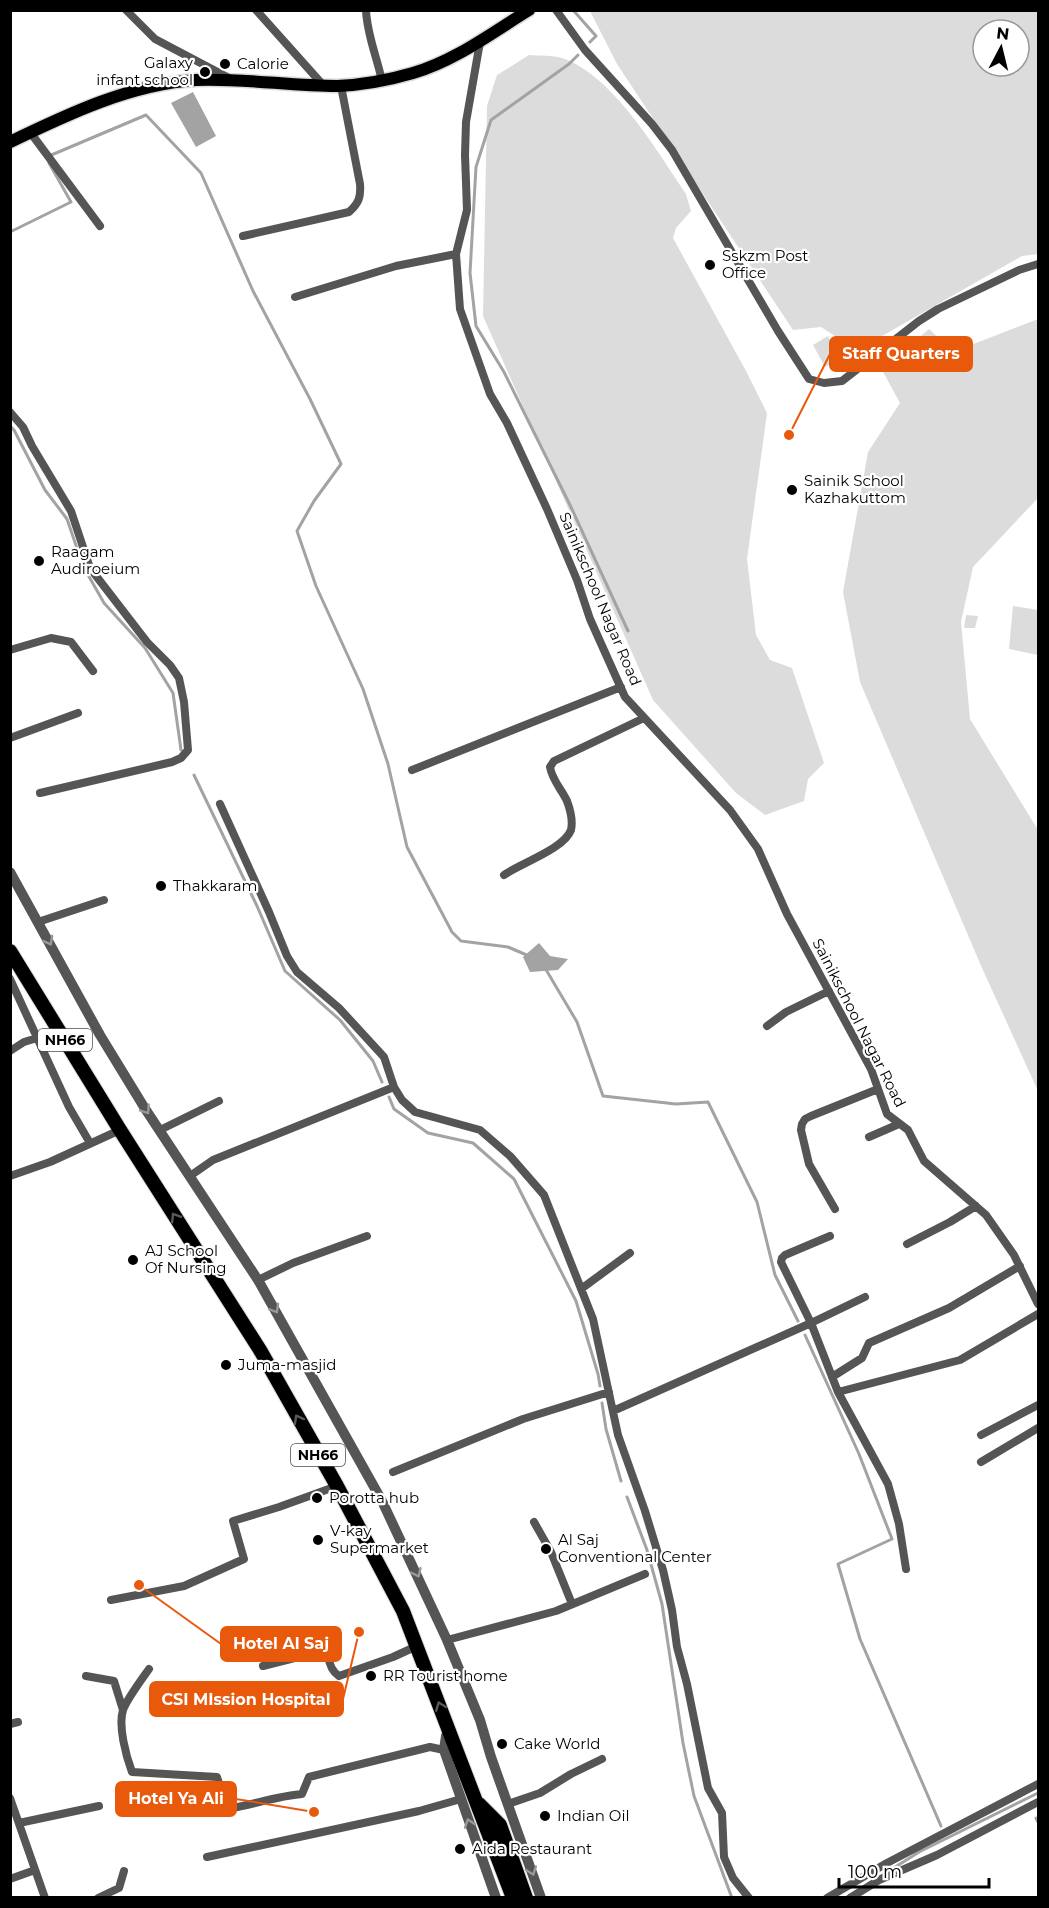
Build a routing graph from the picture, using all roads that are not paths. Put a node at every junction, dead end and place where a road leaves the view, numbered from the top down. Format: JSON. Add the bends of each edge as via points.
{"nodes":[{"id":1,"x":126,"y":10,"type":"edge"},
{"id":2,"x":256,"y":10,"type":"edge"},
{"id":3,"x":366,"y":10,"type":"edge"},
{"id":4,"x":529,"y":10,"type":"edge"},
{"id":5,"x":556,"y":10,"type":"edge"},
{"id":6,"x":480,"y":42,"type":"junction"},
{"id":7,"x":231,"y":80,"type":"junction"},
{"id":8,"x":382,"y":81,"type":"junction"},
{"id":9,"x":323,"y":85,"type":"junction"},
{"id":10,"x":340,"y":86,"type":"junction"},
{"id":11,"x":30,"y":132,"type":"junction"},
{"id":12,"x":10,"y":142,"type":"edge"},
{"id":13,"x":100,"y":226,"type":"dead end"},
{"id":14,"x":243,"y":236,"type":"dead end"},
{"id":15,"x":456,"y":254,"type":"junction"},
{"id":16,"x":1038,"y":264,"type":"edge"},
{"id":17,"x":295,"y":297,"type":"dead end"},
{"id":18,"x":10,"y":412,"type":"edge"},
{"id":19,"x":10,"y":650,"type":"edge"},
{"id":20,"x":93,"y":671,"type":"dead end"},
{"id":21,"x":621,"y":687,"type":"junction"},
{"id":22,"x":78,"y":713,"type":"dead end"},
{"id":23,"x":644,"y":718,"type":"junction"},
{"id":24,"x":10,"y":738,"type":"edge"},
{"id":25,"x":412,"y":770,"type":"dead end"},
{"id":26,"x":40,"y":793,"type":"dead end"},
{"id":27,"x":220,"y":804,"type":"dead end"},
{"id":28,"x":10,"y":872,"type":"edge"},
{"id":29,"x":504,"y":875,"type":"dead end"},
{"id":30,"x":104,"y":900,"type":"dead end"},
{"id":31,"x":38,"y":922,"type":"junction"},
{"id":32,"x":10,"y":951,"type":"edge"},
{"id":33,"x":10,"y":979,"type":"edge"},
{"id":34,"x":829,"y":991,"type":"junction"},
{"id":35,"x":767,"y":1026,"type":"dead end"},
{"id":36,"x":37,"y":1038,"type":"junction"},
{"id":37,"x":10,"y":1051,"type":"edge"},
{"id":38,"x":394,"y":1087,"type":"junction"},
{"id":39,"x":878,"y":1089,"type":"junction"},
{"id":40,"x":219,"y":1101,"type":"dead end"},
{"id":41,"x":899,"y":1124,"type":"junction"},
{"id":42,"x":120,"y":1130,"type":"junction"},
{"id":43,"x":160,"y":1130,"type":"junction"},
{"id":44,"x":869,"y":1137,"type":"dead end"},
{"id":45,"x":90,"y":1143,"type":"junction"},
{"id":46,"x":10,"y":1176,"type":"edge"},
{"id":47,"x":190,"y":1176,"type":"junction"},
{"id":48,"x":976,"y":1206,"type":"junction"},
{"id":49,"x":835,"y":1209,"type":"dead end"},
{"id":50,"x":367,"y":1236,"type":"dead end"},
{"id":51,"x":830,"y":1236,"type":"dead end"},
{"id":52,"x":907,"y":1244,"type":"dead end"},
{"id":53,"x":630,"y":1253,"type":"dead end"},
{"id":54,"x":1020,"y":1266,"type":"junction"},
{"id":55,"x":258,"y":1280,"type":"junction"},
{"id":56,"x":581,"y":1289,"type":"junction"},
{"id":57,"x":865,"y":1297,"type":"dead end"},
{"id":58,"x":1038,"y":1304,"type":"edge"},
{"id":59,"x":1038,"y":1314,"type":"edge"},
{"id":60,"x":811,"y":1323,"type":"junction"},
{"id":61,"x":832,"y":1377,"type":"junction"},
{"id":62,"x":609,"y":1392,"type":"junction"},
{"id":63,"x":838,"y":1392,"type":"junction"},
{"id":64,"x":1038,"y":1405,"type":"edge"},
{"id":65,"x":613,"y":1412,"type":"junction"},
{"id":66,"x":1038,"y":1428,"type":"edge"},
{"id":67,"x":981,"y":1435,"type":"dead end"},
{"id":68,"x":981,"y":1462,"type":"dead end"},
{"id":69,"x":393,"y":1472,"type":"dead end"},
{"id":70,"x":337,"y":1486,"type":"junction"},
{"id":71,"x":534,"y":1522,"type":"dead end"},
{"id":72,"x":906,"y":1569,"type":"dead end"},
{"id":73,"x":645,"y":1574,"type":"dead end"},
{"id":74,"x":111,"y":1600,"type":"dead end"},
{"id":75,"x":572,"y":1604,"type":"junction"},
{"id":76,"x":447,"y":1640,"type":"junction"},
{"id":77,"x":417,"y":1646,"type":"junction"},
{"id":78,"x":263,"y":1666,"type":"dead end"},
{"id":79,"x":149,"y":1669,"type":"dead end"},
{"id":80,"x":86,"y":1676,"type":"dead end"},
{"id":81,"x":123,"y":1710,"type":"junction"},
{"id":82,"x":448,"y":1730,"type":"junction"},
{"id":83,"x":444,"y":1750,"type":"junction"},
{"id":84,"x":602,"y":1759,"type":"dead end"},
{"id":85,"x":1038,"y":1784,"type":"edge"},
{"id":86,"x":10,"y":1798,"type":"edge"},
{"id":87,"x":461,"y":1799,"type":"junction"},
{"id":88,"x":475,"y":1800,"type":"junction"},
{"id":89,"x":1038,"y":1802,"type":"edge"},
{"id":90,"x":508,"y":1804,"type":"junction"},
{"id":91,"x":99,"y":1806,"type":"dead end"},
{"id":92,"x":19,"y":1823,"type":"junction"},
{"id":93,"x":207,"y":1857,"type":"dead end"},
{"id":94,"x":35,"y":1870,"type":"junction"},
{"id":95,"x":124,"y":1871,"type":"dead end"},
{"id":96,"x":10,"y":1879,"type":"edge"},
{"id":97,"x":45,"y":1898,"type":"edge"},
{"id":98,"x":98,"y":1898,"type":"edge"},
{"id":99,"x":496,"y":1898,"type":"edge"},
{"id":100,"x":513,"y":1898,"type":"edge"},
{"id":101,"x":526,"y":1898,"type":"edge"},
{"id":102,"x":541,"y":1898,"type":"edge"},
{"id":103,"x":749,"y":1898,"type":"edge"},
{"id":104,"x":827,"y":1898,"type":"edge"},
{"id":105,"x":850,"y":1898,"type":"edge"}],
"edges":[{"from":1,"to":7,"type":"street","via":[[155,39]]},
{"from":2,"to":9,"type":"street"},
{"from":3,"to":8,"type":"street"},
{"from":4,"to":6,"type":"main road"},
{"from":5,"to":16,"type":"street","via":[[585,50],[672,150],[809,380],[842,381],[938,309]]},
{"from":6,"to":8,"type":"main road","via":[[415,73]]},
{"from":6,"to":15,"type":"street","name":"Sainikschool Nagar Road","via":[[466,122],[467,210]]},
{"from":7,"to":9,"type":"main road"},
{"from":7,"to":11,"type":"main road","via":[[147,88],[106,99]]},
{"from":8,"to":10,"type":"main road"},
{"from":9,"to":10,"type":"main road"},
{"from":10,"to":14,"type":"street","via":[[360,184],[357,205],[349,212]]},
{"from":11,"to":12,"type":"main road"},
{"from":11,"to":13,"type":"street"},
{"from":15,"to":17,"type":"street","via":[[396,266]]},
{"from":15,"to":21,"type":"street","name":"Sainikschool Nagar Road","via":[[460,309],[490,394],[547,509]]},
{"from":18,"to":26,"type":"street","via":[[23,427],[71,511],[90,568],[179,678],[188,750],[172,762]]},
{"from":19,"to":20,"type":"street","via":[[51,638],[72,642]]},
{"from":21,"to":23,"type":"street","name":"Sainikschool Nagar Road"},
{"from":21,"to":25,"type":"street"},
{"from":22,"to":24,"type":"street"},
{"from":23,"to":29,"type":"street","via":[[554,761],[551,773],[567,801],[571,830],[564,840]]},
{"from":23,"to":34,"type":"street","name":"Sainikschool Nagar Road","via":[[730,810],[758,849],[787,914]]},
{"from":27,"to":38,"type":"street","via":[[287,956],[297,972],[339,1008],[384,1057]]},
{"from":28,"to":31,"type":"street"},
{"from":30,"to":31,"type":"street"},
{"from":31,"to":43,"type":"street","one_way":true,"via":[[100,1035]]},
{"from":32,"to":42,"type":"highway","number":"NH66"},
{"from":33,"to":36,"type":"street"},
{"from":34,"to":35,"type":"street"},
{"from":34,"to":39,"type":"street","name":"Sainikschool Nagar Road"},
{"from":36,"to":37,"type":"street"},
{"from":36,"to":45,"type":"street"},
{"from":38,"to":47,"type":"street","via":[[213,1160]]},
{"from":38,"to":56,"type":"street","via":[[415,1112],[480,1130],[526,1173],[544,1194]]},
{"from":39,"to":41,"type":"street","name":"Sainikschool Nagar Road","via":[[887,1114]]},
{"from":39,"to":49,"type":"street","via":[[811,1116],[802,1124],[809,1164]]},
{"from":40,"to":43,"type":"street"},
{"from":41,"to":44,"type":"street"},
{"from":41,"to":48,"type":"street","name":"Sainikschool Nagar Road","via":[[908,1130],[924,1161]]},
{"from":42,"to":45,"type":"street"},
{"from":70,"to":42,"type":"highway","number":"NH66","one_way":true,"via":[[260,1350]]},
{"from":43,"to":47,"type":"street"},
{"from":45,"to":46,"type":"street"},
{"from":47,"to":55,"type":"street"},
{"from":48,"to":52,"type":"street"},
{"from":48,"to":54,"type":"street","name":"Sainikschool Nagar Road"},
{"from":50,"to":55,"type":"street"},
{"from":51,"to":60,"type":"street","via":[[782,1257]]},
{"from":53,"to":56,"type":"street"},
{"from":54,"to":58,"type":"street","name":"Sainikschool Nagar Road"},
{"from":54,"to":61,"type":"street","via":[[949,1308],[869,1343],[862,1358]]},
{"from":55,"to":76,"type":"street","one_way":true,"via":[[382,1501]]},
{"from":56,"to":62,"type":"street","via":[[593,1319]]},
{"from":57,"to":60,"type":"street"},
{"from":59,"to":63,"type":"street","via":[[960,1360]]},
{"from":60,"to":61,"type":"street"},
{"from":60,"to":65,"type":"street"},
{"from":61,"to":63,"type":"street"},
{"from":62,"to":65,"type":"street"},
{"from":62,"to":69,"type":"street","via":[[523,1419]]},
{"from":63,"to":72,"type":"street","via":[[888,1484]]},
{"from":64,"to":67,"type":"street"},
{"from":65,"to":103,"type":"street","via":[[663,1570],[708,1788],[722,1813],[724,1857]]},
{"from":66,"to":68,"type":"street"},
{"from":70,"to":74,"type":"street","via":[[233,1521],[244,1559],[184,1586]]},
{"from":70,"to":77,"type":"highway","number":"NH66","via":[[403,1611]]},
{"from":71,"to":75,"type":"street"},
{"from":73,"to":75,"type":"street"},
{"from":75,"to":76,"type":"street"},
{"from":76,"to":90,"type":"street","via":[[480,1720]]},
{"from":77,"to":78,"type":"street","via":[[339,1676],[329,1664],[328,1654],[322,1651]]},
{"from":82,"to":77,"type":"highway","number":"NH66","one_way":true},
{"from":79,"to":81,"type":"street"},
{"from":80,"to":81,"type":"street","via":[[114,1682]]},
{"from":81,"to":83,"type":"street","via":[[122,1733],[132,1772],[218,1777],[232,1808],[302,1794],[309,1777],[430,1747]]},
{"from":82,"to":83,"type":"street"},
{"from":82,"to":88,"type":"highway","number":"NH66"},
{"from":83,"to":87,"type":"street"},
{"from":84,"to":90,"type":"street","via":[[540,1793]]},
{"from":85,"to":104,"type":"street"},
{"from":86,"to":92,"type":"street"},
{"from":87,"to":93,"type":"street"},
{"from":99,"to":87,"type":"street","one_way":true},
{"from":88,"to":100,"type":"highway","number":"NH66"},
{"from":88,"to":101,"type":"highway","number":"NH66","via":[[500,1825]]},
{"from":89,"to":105,"type":"street"},
{"from":90,"to":102,"type":"street","one_way":true},
{"from":91,"to":92,"type":"street"},
{"from":92,"to":94,"type":"street"},
{"from":94,"to":96,"type":"street"},
{"from":94,"to":97,"type":"street"},
{"from":95,"to":98,"type":"street","via":[[119,1888]]}]}
